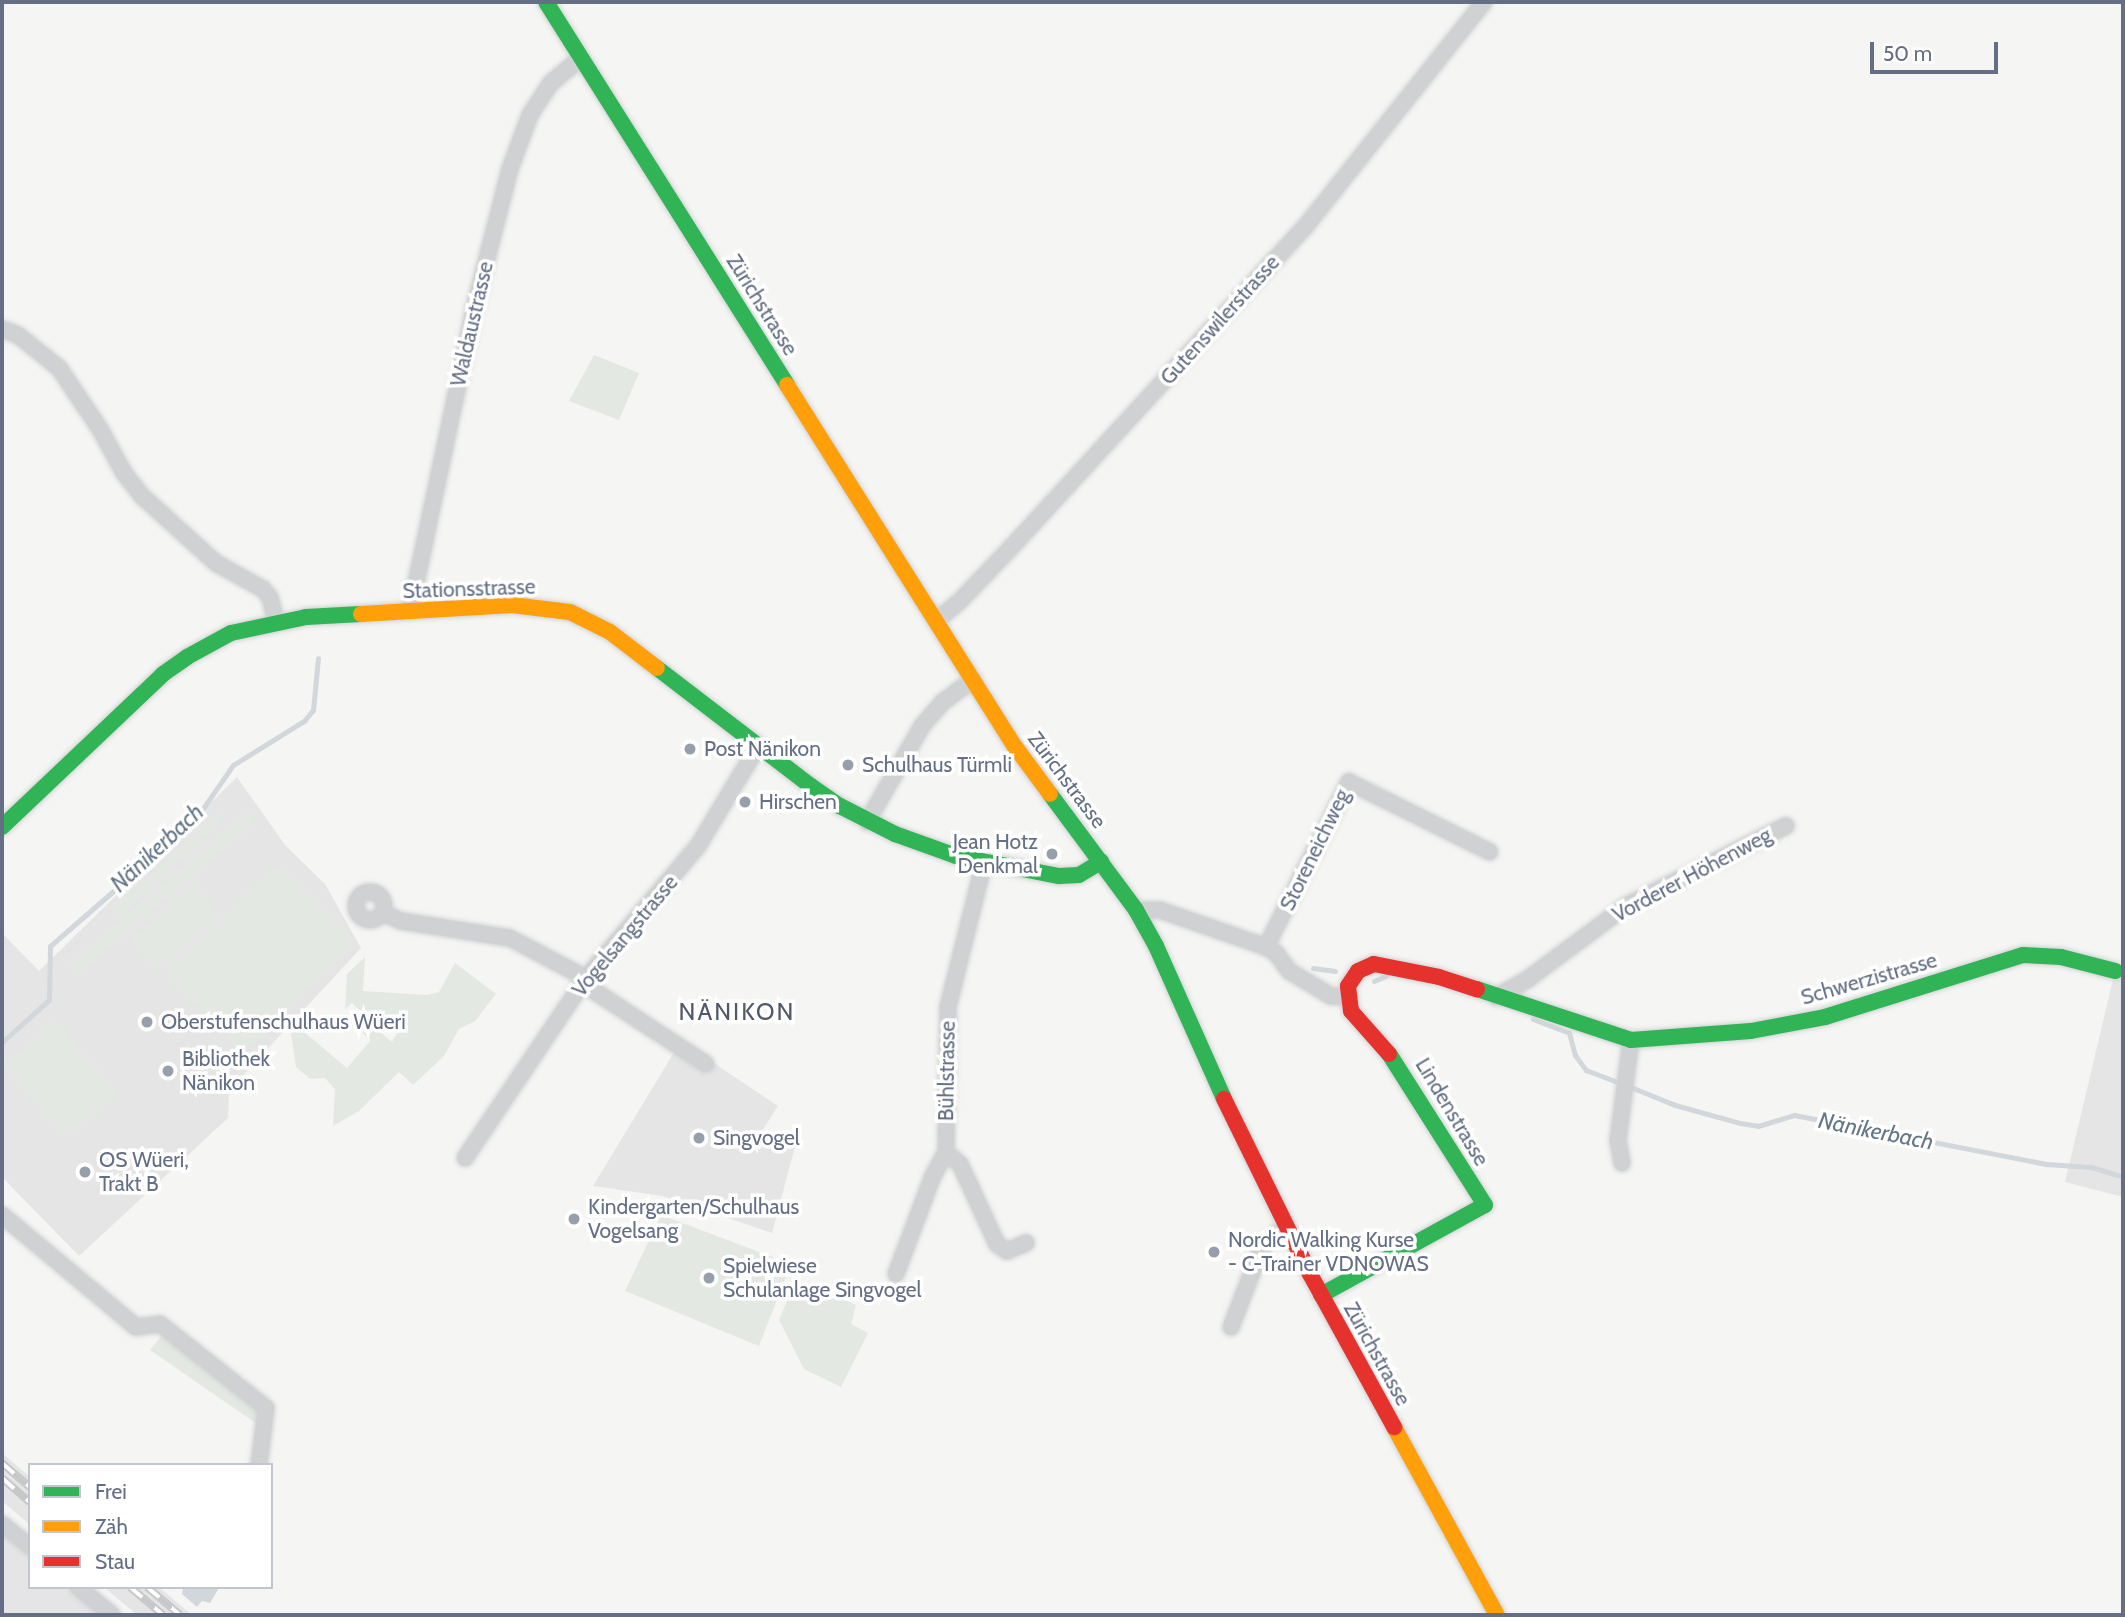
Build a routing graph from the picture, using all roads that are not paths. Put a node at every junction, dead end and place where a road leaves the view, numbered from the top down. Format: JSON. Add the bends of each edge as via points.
{"nodes":[{"id":1,"x":546,"y":2,"type":"edge"},
{"id":2,"x":1484,"y":2,"type":"edge"},
{"id":3,"x":581,"y":58,"type":"junction"},
{"id":4,"x":2,"y":329,"type":"edge"},
{"id":5,"x":410,"y":611,"type":"junction"},
{"id":6,"x":276,"y":621,"type":"junction"},
{"id":7,"x":936,"y":621,"type":"junction"},
{"id":8,"x":972,"y":679,"type":"junction"},
{"id":9,"x":758,"y":746,"type":"junction"},
{"id":10,"x":867,"y":821,"type":"junction"},
{"id":11,"x":3,"y":822,"type":"edge"},
{"id":12,"x":1786,"y":826,"type":"dead end"},
{"id":13,"x":1490,"y":852,"type":"dead end"},
{"id":14,"x":1101,"y":862,"type":"junction"},
{"id":15,"x":984,"y":863,"type":"junction"},
{"id":16,"x":1136,"y":911,"type":"junction"},
{"id":17,"x":383,"y":913,"type":"dead end"},
{"id":18,"x":1266,"y":947,"type":"junction"},
{"id":19,"x":2115,"y":971,"type":"dead end"},
{"id":20,"x":584,"y":981,"type":"junction"},
{"id":21,"x":1496,"y":996,"type":"junction"},
{"id":22,"x":1347,"y":997,"type":"junction"},
{"id":23,"x":1631,"y":1040,"type":"junction"},
{"id":24,"x":706,"y":1064,"type":"dead end"},
{"id":25,"x":946,"y":1152,"type":"junction"},
{"id":26,"x":464,"y":1158,"type":"dead end"},
{"id":27,"x":1622,"y":1163,"type":"dead end"},
{"id":28,"x":2,"y":1215,"type":"edge"},
{"id":29,"x":1286,"y":1228,"type":"junction"},
{"id":30,"x":1026,"y":1243,"type":"dead end"},
{"id":31,"x":896,"y":1275,"type":"dead end"},
{"id":32,"x":1321,"y":1295,"type":"junction"},
{"id":33,"x":1231,"y":1327,"type":"dead end"},
{"id":34,"x":259,"y":1463,"type":"edge"},
{"id":35,"x":2,"y":1524,"type":"edge"},
{"id":36,"x":28,"y":1545,"type":"edge"},
{"id":37,"x":80,"y":1589,"type":"edge"},
{"id":38,"x":112,"y":1615,"type":"edge"},
{"id":39,"x":1497,"y":1615,"type":"edge"}],
"edges":[{"from":1,"to":3,"type":"street","name":"Zürichstrasse"},
{"from":2,"to":7,"type":"street","name":"Gutenswilerstrasse","via":[[1304,227],[1018,540]]},
{"from":3,"to":5,"type":"street","name":"Waldaustrasse","via":[[551,83],[530,116],[510,169],[471,322]]},
{"from":3,"to":7,"type":"street","name":"Zürichstrasse"},
{"from":4,"to":6,"type":"street","via":[[19,335],[60,368],[142,496],[216,563],[263,589]]},
{"from":5,"to":6,"type":"street","name":"Stationsstrasse"},
{"from":5,"to":9,"type":"street","name":"Stationsstrasse","via":[[512,605],[570,612],[635,649]]},
{"from":6,"to":11,"type":"street","name":"Stationsstrasse","via":[[231,633],[171,668]]},
{"from":7,"to":8,"type":"street","name":"Zürichstrasse"},
{"from":8,"to":10,"type":"street","via":[[922,726]]},
{"from":8,"to":14,"type":"street","name":"Zürichstrasse","via":[[1016,748]]},
{"from":9,"to":10,"type":"street","name":"Stationsstrasse"},
{"from":9,"to":20,"type":"street","name":"Vogelsangstrasse","via":[[698,846]]},
{"from":10,"to":15,"type":"street","name":"Stationsstrasse","via":[[919,844]]},
{"from":12,"to":21,"type":"street","name":"Vorderer Höhenweg","via":[[1626,906],[1528,979]]},
{"from":13,"to":18,"type":"street","name":"Storeneichweg","via":[[1349,782]]},
{"from":14,"to":15,"type":"street","name":"Stationsstrasse","via":[[1070,876]]},
{"from":14,"to":16,"type":"street","name":"Zürichstrasse"},
{"from":15,"to":25,"type":"street","name":"Bühlstrasse","via":[[948,1007]]},
{"from":16,"to":18,"type":"street","via":[[1160,910]]},
{"from":16,"to":29,"type":"street","name":"Zürichstrasse"},
{"from":17,"to":20,"type":"street","via":[[410,922],[510,938]]},
{"from":18,"to":22,"type":"street","via":[[1289,971],[1331,996]]},
{"from":19,"to":23,"type":"street","name":"Schwerzistrasse","via":[[2061,957],[2023,955],[1825,1017],[1751,1031]]},
{"from":20,"to":24,"type":"street"},
{"from":20,"to":26,"type":"street","name":"Vogelsangstrasse"},
{"from":21,"to":22,"type":"street","name":"Schwerzistrasse","via":[[1416,971],[1374,964],[1357,971]]},
{"from":21,"to":23,"type":"street","name":"Schwerzistrasse"},
{"from":22,"to":32,"type":"street","name":"Lindenstrasse","via":[[1351,1011],[1422,1099],[1485,1205]]},
{"from":23,"to":27,"type":"street","via":[[1618,1140]]},
{"from":25,"to":30,"type":"street","via":[[960,1164],[997,1244],[1007,1251]]},
{"from":25,"to":31,"type":"street","name":"Bühlstrasse"},
{"from":28,"to":34,"type":"street","via":[[136,1326],[160,1324],[266,1408]]},
{"from":29,"to":32,"type":"street","name":"Zürichstrasse"},
{"from":29,"to":33,"type":"street","via":[[1260,1252]]},
{"from":32,"to":39,"type":"street","name":"Zürichstrasse"},
{"from":35,"to":36,"type":"street"},
{"from":37,"to":38,"type":"street"}]}
